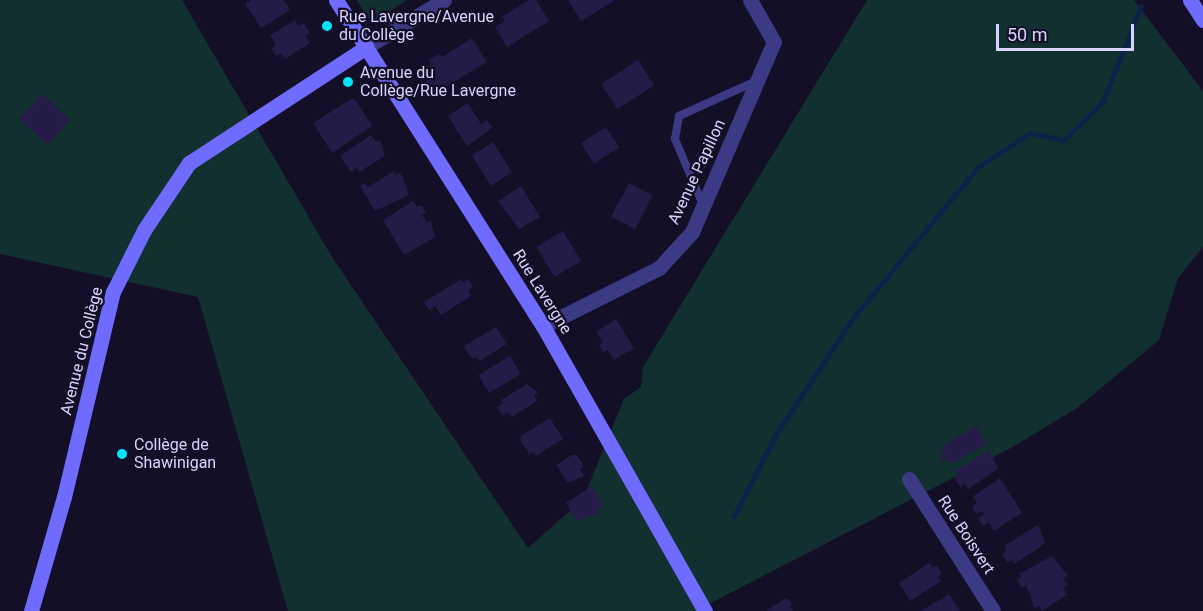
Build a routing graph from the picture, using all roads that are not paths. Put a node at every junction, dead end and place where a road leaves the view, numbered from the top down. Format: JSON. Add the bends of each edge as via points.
{"nodes":[{"id":1,"x":336,"y":0,"type":"edge"},
{"id":2,"x":444,"y":0,"type":"edge"},
{"id":3,"x":750,"y":0,"type":"edge"},
{"id":4,"x":1190,"y":0,"type":"edge"},
{"id":5,"x":1203,"y":20,"type":"edge"},
{"id":6,"x":366,"y":47,"type":"junction"},
{"id":7,"x":758,"y":80,"type":"junction"},
{"id":8,"x":704,"y":205,"type":"junction"},
{"id":9,"x":543,"y":326,"type":"junction"},
{"id":10,"x":909,"y":479,"type":"dead end"},
{"id":11,"x":31,"y":611,"type":"edge"},
{"id":12,"x":705,"y":611,"type":"edge"},
{"id":13,"x":993,"y":611,"type":"edge"}],
"edges":[{"from":1,"to":6,"type":"street","name":"Rue Lavergne"},
{"from":2,"to":6,"type":"street","name":"Avenue du Collège"},
{"from":3,"to":7,"type":"street","name":"Avenue Papillon","via":[[774,42]]},
{"from":4,"to":5,"type":"street"},
{"from":6,"to":9,"type":"street","name":"Rue Lavergne"},
{"from":6,"to":11,"type":"street","name":"Avenue du Collège","via":[[189,163],[144,230],[113,292],[64,497]]},
{"from":7,"to":8,"type":"street","name":"Avenue Papillon"},
{"from":7,"to":8,"type":"lane","via":[[679,116],[675,139]]},
{"from":8,"to":9,"type":"street","name":"Avenue Papillon","via":[[692,232],[659,268]]},
{"from":9,"to":12,"type":"street","name":"Rue Lavergne"},
{"from":10,"to":13,"type":"street","name":"Rue Boisvert"}]}
